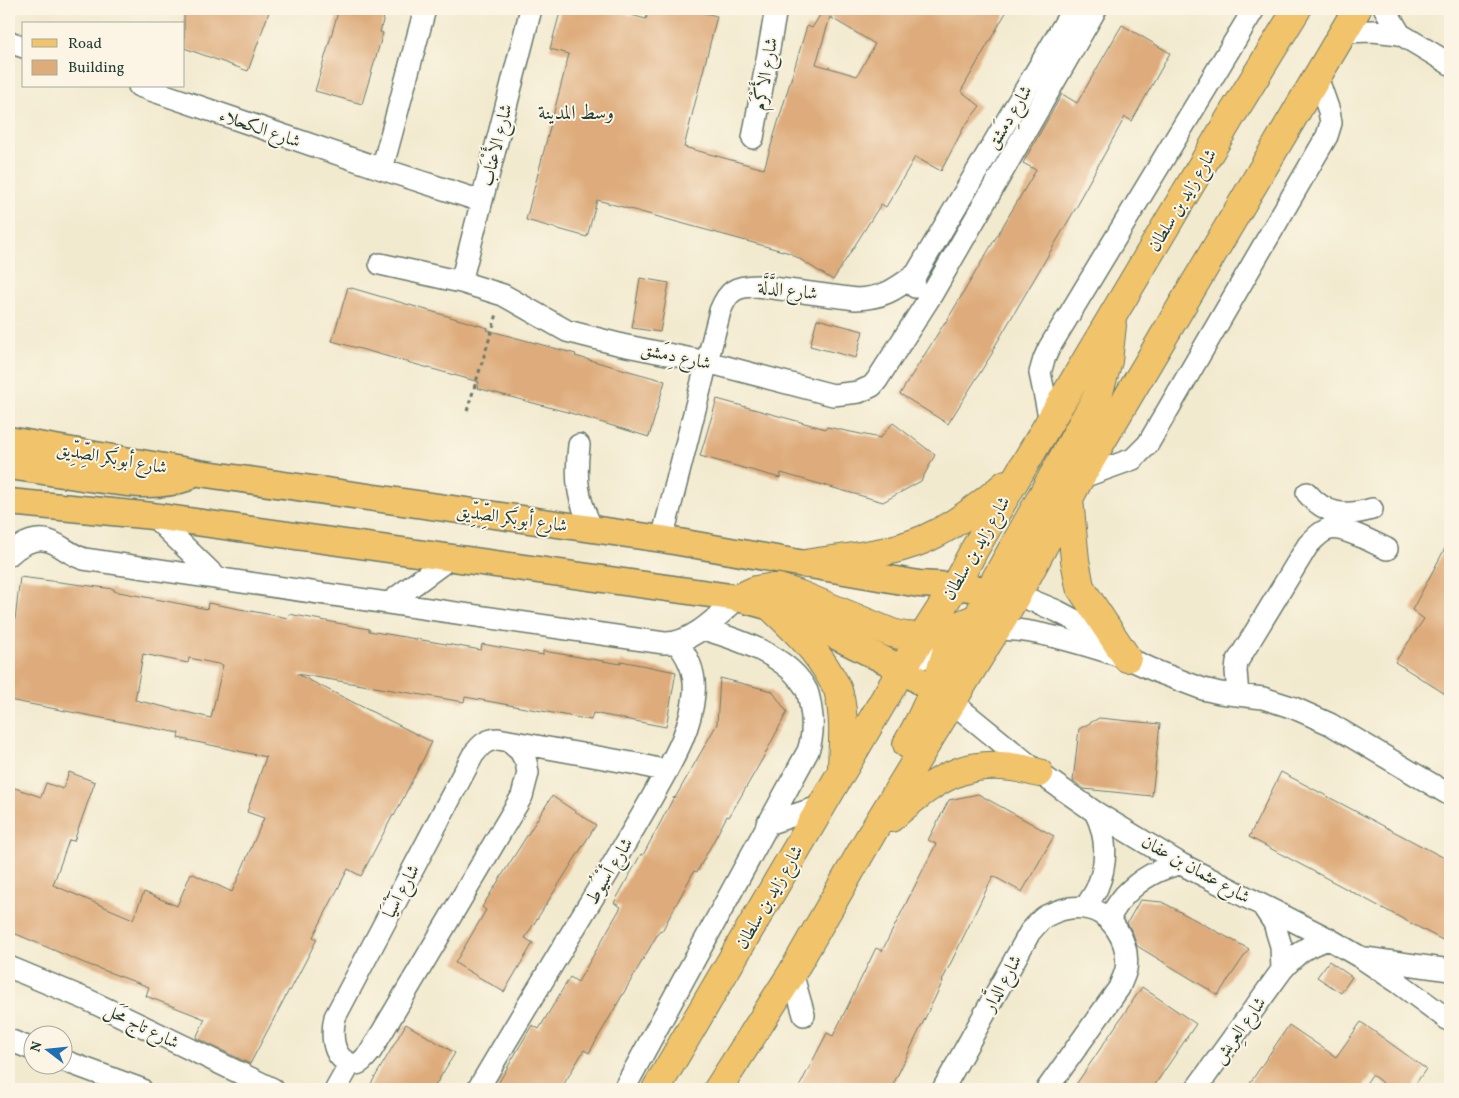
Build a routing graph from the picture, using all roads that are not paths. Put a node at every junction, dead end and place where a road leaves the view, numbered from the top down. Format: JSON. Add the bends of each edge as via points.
{"nodes":[{"id":1,"x":425,"y":9,"type":"edge"},
{"id":2,"x":531,"y":9,"type":"edge"},
{"id":3,"x":776,"y":9,"type":"edge"},
{"id":4,"x":1073,"y":9,"type":"edge"},
{"id":5,"x":1096,"y":9,"type":"edge"},
{"id":6,"x":1254,"y":9,"type":"edge"},
{"id":7,"x":1297,"y":9,"type":"edge"},
{"id":8,"x":1357,"y":9,"type":"edge"},
{"id":9,"x":1385,"y":9,"type":"edge"},
{"id":10,"x":1342,"y":32,"type":"junction"},
{"id":11,"x":1400,"y":34,"type":"junction"},
{"id":12,"x":9,"y":42,"type":"edge"},
{"id":13,"x":22,"y":46,"type":"edge"},
{"id":14,"x":1450,"y":64,"type":"edge"},
{"id":15,"x":1317,"y":77,"type":"junction"},
{"id":16,"x":145,"y":88,"type":"edge"},
{"id":17,"x":753,"y":138,"type":"dead end"},
{"id":18,"x":382,"y":170,"type":"junction"},
{"id":19,"x":481,"y":201,"type":"junction"},
{"id":20,"x":380,"y":264,"type":"dead end"},
{"id":21,"x":916,"y":274,"type":"junction"},
{"id":22,"x":461,"y":282,"type":"junction"},
{"id":23,"x":932,"y":294,"type":"junction"},
{"id":24,"x":1113,"y":315,"type":"junction"},
{"id":25,"x":708,"y":362,"type":"junction"},
{"id":26,"x":1050,"y":421,"type":"junction"},
{"id":27,"x":9,"y":440,"type":"edge"},
{"id":28,"x":579,"y":445,"type":"dead end"},
{"id":29,"x":9,"y":466,"type":"edge"},
{"id":30,"x":1020,"y":471,"type":"junction"},
{"id":31,"x":199,"y":473,"type":"junction"},
{"id":32,"x":1075,"y":489,"type":"junction"},
{"id":33,"x":1307,"y":493,"type":"dead end"},
{"id":34,"x":10,"y":502,"type":"edge"},
{"id":35,"x":1372,"y":509,"type":"dead end"},
{"id":36,"x":153,"y":516,"type":"junction"},
{"id":37,"x":592,"y":530,"type":"junction"},
{"id":38,"x":662,"y":539,"type":"junction"},
{"id":39,"x":1387,"y":549,"type":"dead end"},
{"id":40,"x":9,"y":555,"type":"edge"},
{"id":41,"x":450,"y":558,"type":"junction"},
{"id":42,"x":806,"y":564,"type":"junction"},
{"id":43,"x":218,"y":579,"type":"junction"},
{"id":44,"x":955,"y":586,"type":"junction"},
{"id":45,"x":989,"y":591,"type":"junction"},
{"id":46,"x":1016,"y":594,"type":"junction"},
{"id":47,"x":738,"y":598,"type":"junction"},
{"id":48,"x":389,"y":603,"type":"junction"},
{"id":49,"x":771,"y":607,"type":"junction"},
{"id":50,"x":703,"y":629,"type":"junction"},
{"id":51,"x":969,"y":631,"type":"junction"},
{"id":52,"x":921,"y":637,"type":"junction"},
{"id":53,"x":676,"y":642,"type":"junction"},
{"id":54,"x":1127,"y":658,"type":"junction"},
{"id":55,"x":902,"y":669,"type":"junction"},
{"id":56,"x":1238,"y":695,"type":"junction"},
{"id":57,"x":943,"y":696,"type":"junction"},
{"id":58,"x":509,"y":741,"type":"junction"},
{"id":59,"x":666,"y":771,"type":"junction"},
{"id":60,"x":841,"y":773,"type":"junction"},
{"id":61,"x":1039,"y":773,"type":"junction"},
{"id":62,"x":1450,"y":795,"type":"edge"},
{"id":63,"x":822,"y":806,"type":"junction"},
{"id":64,"x":1095,"y":812,"type":"junction"},
{"id":65,"x":767,"y":824,"type":"junction"},
{"id":66,"x":872,"y":834,"type":"junction"},
{"id":67,"x":1181,"y":864,"type":"junction"},
{"id":68,"x":1262,"y":905,"type":"junction"},
{"id":69,"x":1085,"y":908,"type":"junction"},
{"id":70,"x":1108,"y":919,"type":"junction"},
{"id":71,"x":1329,"y":939,"type":"junction"},
{"id":72,"x":1360,"y":957,"type":"junction"},
{"id":73,"x":9,"y":967,"type":"edge"},
{"id":74,"x":1282,"y":970,"type":"junction"},
{"id":75,"x":1450,"y":970,"type":"edge"},
{"id":76,"x":792,"y":973,"type":"junction"},
{"id":77,"x":804,"y":1015,"type":"dead end"},
{"id":78,"x":1450,"y":1021,"type":"edge"},
{"id":79,"x":9,"y":1040,"type":"edge"},
{"id":80,"x":22,"y":1045,"type":"edge"},
{"id":81,"x":72,"y":1064,"type":"edge"},
{"id":82,"x":350,"y":1064,"type":"junction"},
{"id":83,"x":241,"y":1082,"type":"edge"},
{"id":84,"x":141,"y":1089,"type":"edge"},
{"id":85,"x":272,"y":1089,"type":"edge"},
{"id":86,"x":336,"y":1089,"type":"edge"},
{"id":87,"x":478,"y":1089,"type":"edge"},
{"id":88,"x":624,"y":1089,"type":"edge"},
{"id":89,"x":656,"y":1089,"type":"edge"},
{"id":90,"x":718,"y":1089,"type":"edge"},
{"id":91,"x":943,"y":1089,"type":"edge"},
{"id":92,"x":1046,"y":1089,"type":"edge"},
{"id":93,"x":1196,"y":1089,"type":"edge"}],
"edges":[{"from":1,"to":18,"type":"street"},
{"from":2,"to":19,"type":"street","name":"شارع الأَعْنَاب"},
{"from":3,"to":17,"type":"street","name":"شارع الأَكْرَم"},
{"from":4,"to":21,"type":"street","name":"شارع دِمَشق"},
{"from":5,"to":23,"type":"street","name":"شارع دِمَشق"},
{"from":6,"to":26,"type":"street","via":[[1049,348],[1040,373]]},
{"from":7,"to":24,"type":"highway","name":"شارع زايد بن سلطان"},
{"from":8,"to":10,"type":"highway"},
{"from":9,"to":11,"type":"street"},
{"from":10,"to":11,"type":"street"},
{"from":10,"to":15,"type":"highway"},
{"from":11,"to":14,"type":"street"},
{"from":12,"to":13,"type":"street"},
{"from":15,"to":32,"type":"highway"},
{"from":15,"to":32,"type":"street","via":[[1329,111],[1331,123],[1327,136],[1148,444],[1134,459]]},
{"from":16,"to":18,"type":"street","name":"شارع الكحلاء"},
{"from":18,"to":19,"type":"street","name":"شارع الكحلاء"},
{"from":19,"to":22,"type":"street","name":"شارع الأَعْنَاب"},
{"from":20,"to":22,"type":"street","name":"شارع دِمَشق"},
{"from":21,"to":23,"type":"street","via":[[916,289]]},
{"from":21,"to":25,"type":"street","name":"شارع الدَّلَّة","via":[[886,294],[871,299],[757,286],[734,290],[720,311]]},
{"from":22,"to":25,"type":"street","name":"شارع دِمَشق","via":[[503,295],[567,331]]},
{"from":23,"to":25,"type":"street","name":"شارع دِمَشق","via":[[872,386],[859,392],[833,394]]},
{"from":24,"to":26,"type":"highway","name":"شارع زايد بن سلطان"},
{"from":24,"to":45,"type":"highway","via":[[1108,361],[1098,395]]},
{"from":25,"to":38,"type":"street","name":"شارع الدَّلَّة"},
{"from":26,"to":30,"type":"highway","name":"شارع زايد بن سلطان"},
{"from":27,"to":31,"type":"main road","name":"شارع أبوبَكر الصِّدِّيق"},
{"from":28,"to":37,"type":"street","via":[[578,489]]},
{"from":29,"to":31,"type":"main road","via":[[127,483],[177,481]]},
{"from":30,"to":42,"type":"highway","via":[[990,498],[937,534],[892,549]]},
{"from":30,"to":44,"type":"highway","name":"شارع زايد بن سلطان"},
{"from":31,"to":37,"type":"main road","name":"شارع أبوبَكر الصِّدِّيق"},
{"from":32,"to":46,"type":"highway"},
{"from":32,"to":54,"type":"highway","via":[[1075,560],[1080,587]]},
{"from":33,"to":35,"type":"street","via":[[1320,505],[1336,512],[1354,514]]},
{"from":34,"to":36,"type":"main road"},
{"from":36,"to":41,"type":"main road"},
{"from":36,"to":43,"type":"street"},
{"from":37,"to":38,"type":"main road","name":"شارع أبوبَكر الصِّدِّيق"},
{"from":38,"to":42,"type":"main road","name":"شارع أبوبَكر الصِّدِّيق"},
{"from":39,"to":56,"type":"street","via":[[1340,528],[1329,528],[1317,536],[1308,545],[1237,662]]},
{"from":40,"to":43,"type":"street","via":[[31,541],[46,539],[84,559]]},
{"from":41,"to":47,"type":"main road"},
{"from":41,"to":48,"type":"street"},
{"from":42,"to":44,"type":"main road","name":"شارع أبوبَكر الصِّدِّيق","via":[[919,584]]},
{"from":43,"to":48,"type":"street"},
{"from":44,"to":45,"type":"main road","name":"شارع أبوبَكر الصِّدِّيق"},
{"from":44,"to":51,"type":"highway","via":[[954,614]]},
{"from":44,"to":52,"type":"highway","name":"شارع زايد بن سلطان"},
{"from":45,"to":46,"type":"main road","name":"شارع أبوبَكر الصِّدِّيق"},
{"from":45,"to":51,"type":"highway"},
{"from":46,"to":51,"type":"highway"},
{"from":46,"to":54,"type":"street","via":[[1078,622]]},
{"from":47,"to":49,"type":"main road"},
{"from":47,"to":50,"type":"street"},
{"from":47,"to":52,"type":"highway","via":[[756,590],[779,588],[892,633]]},
{"from":48,"to":53,"type":"street","via":[[664,643]]},
{"from":49,"to":55,"type":"main road"},
{"from":49,"to":60,"type":"highway","via":[[814,651],[839,692],[844,727]]},
{"from":50,"to":53,"type":"street"},
{"from":50,"to":65,"type":"street","via":[[738,640],[779,661],[806,690],[812,726],[808,751]]},
{"from":51,"to":52,"type":"highway"},
{"from":51,"to":54,"type":"street","via":[[1020,631],[1066,640]]},
{"from":51,"to":55,"type":"street"},
{"from":51,"to":57,"type":"highway"},
{"from":51,"to":57,"type":"highway"},
{"from":52,"to":55,"type":"highway","name":"شارع زايد بن سلطان"},
{"from":53,"to":59,"type":"street","name":"شارع أسْيُوط","via":[[685,652],[693,670],[694,694],[680,748]]},
{"from":54,"to":56,"type":"street","via":[[1183,682]]},
{"from":55,"to":57,"type":"main road"},
{"from":55,"to":60,"type":"highway","name":"شارع زايد بن سلطان"},
{"from":56,"to":62,"type":"street","via":[[1263,698],[1330,724]]},
{"from":57,"to":61,"type":"street","name":"شارع عثمان بن عفان"},
{"from":57,"to":66,"type":"highway"},
{"from":58,"to":59,"type":"street","name":"شارع آسْيَا"},
{"from":58,"to":82,"type":"street","via":[[526,762],[528,773],[522,796],[371,1051],[362,1061]]},
{"from":58,"to":82,"type":"street","name":"شارع آسْيَا","via":[[489,740],[480,745],[473,755],[335,1017],[332,1027],[335,1047],[341,1058]]},
{"from":59,"to":87,"type":"street","name":"شارع أسْيُوط"},
{"from":60,"to":63,"type":"highway","name":"شارع زايد بن سلطان"},
{"from":61,"to":64,"type":"street","name":"شارع عثمان بن عفان"},
{"from":61,"to":66,"type":"highway","via":[[1021,767],[990,765],[954,773],[934,782]]},
{"from":63,"to":65,"type":"street"},
{"from":63,"to":89,"type":"highway","name":"شارع زايد بن سلطان"},
{"from":64,"to":67,"type":"street","name":"شارع عثمان بن عفان"},
{"from":64,"to":69,"type":"street","via":[[1105,843],[1104,866],[1097,888]]},
{"from":65,"to":88,"type":"street"},
{"from":66,"to":76,"type":"highway"},
{"from":67,"to":68,"type":"street","name":"شارع عثمان بن عفان"},
{"from":67,"to":70,"type":"street","via":[[1168,866],[1144,879],[1123,897]]},
{"from":68,"to":71,"type":"street","name":"شارع عثمان بن عفان"},
{"from":68,"to":74,"type":"street","via":[[1274,923],[1281,946]]},
{"from":69,"to":70,"type":"street","name":"شارع الدَّار"},
{"from":69,"to":91,"type":"street","name":"شارع الدَّار","via":[[1064,908],[1044,917],[1030,932]]},
{"from":70,"to":92,"type":"street","name":"شارع الدَّار","via":[[1120,933],[1126,951],[1126,970],[1119,988]]},
{"from":71,"to":72,"type":"street","name":"شارع عثمان بن عفان"},
{"from":71,"to":74,"type":"street","name":"شارع العِريش","via":[[1311,945]]},
{"from":72,"to":75,"type":"street"},
{"from":72,"to":78,"type":"street","name":"شارع عثمان بن عفان"},
{"from":73,"to":83,"type":"street","name":"شارع تاج مَحَل","via":[[88,1000]]},
{"from":74,"to":93,"type":"street","name":"شارع العِريش"},
{"from":76,"to":77,"type":"street"},
{"from":76,"to":90,"type":"highway"},
{"from":79,"to":80,"type":"street"},
{"from":81,"to":84,"type":"street"},
{"from":82,"to":86,"type":"street"},
{"from":83,"to":85,"type":"street","name":"شارع تاج مَحَل"}]}
